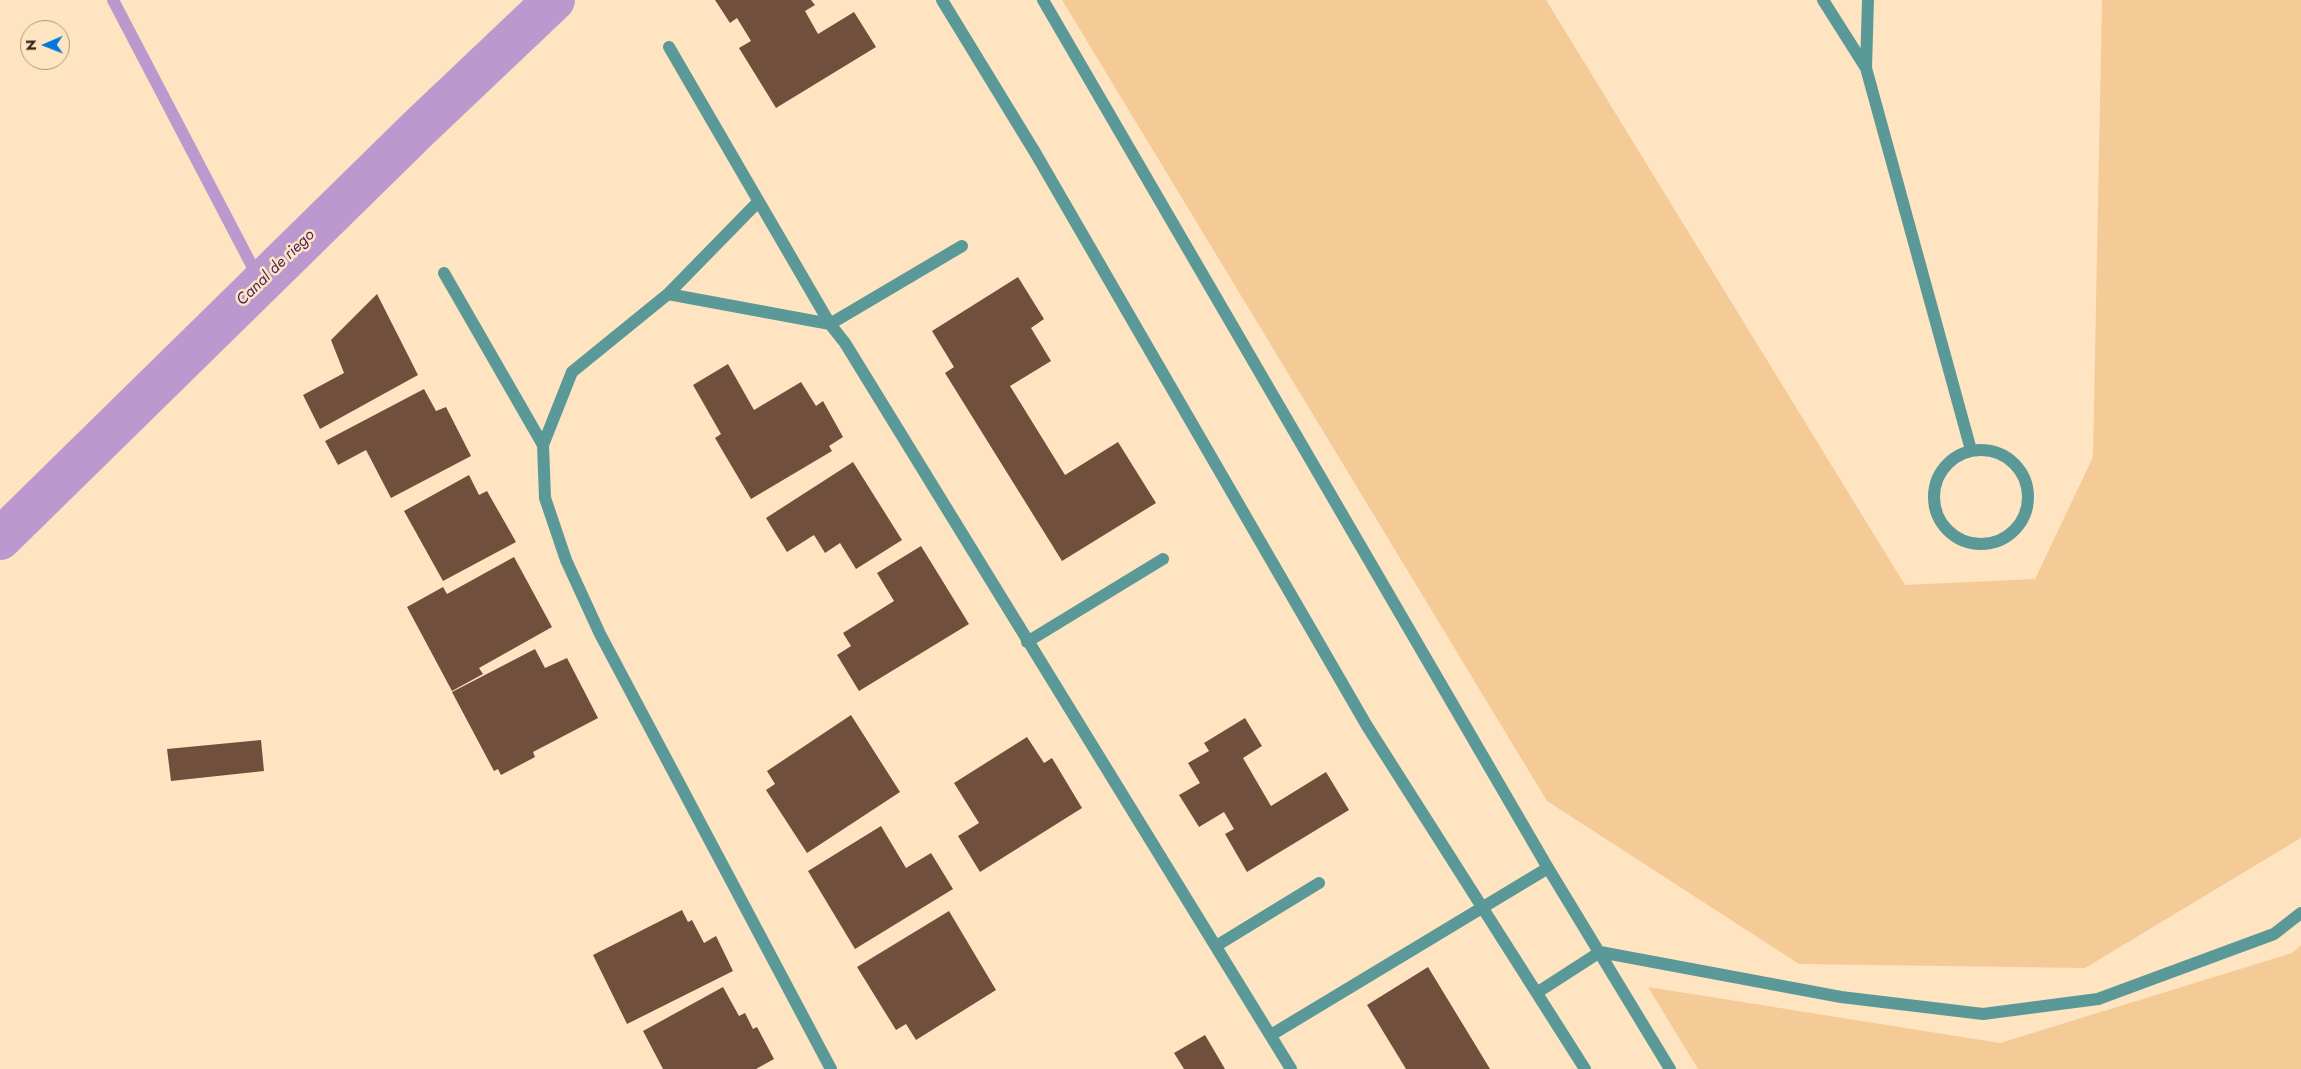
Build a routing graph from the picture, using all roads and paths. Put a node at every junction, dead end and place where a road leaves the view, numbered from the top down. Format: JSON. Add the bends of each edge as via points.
{"nodes":[{"id":1,"x":942,"y":0,"type":"edge"},
{"id":2,"x":1043,"y":0,"type":"edge"},
{"id":3,"x":1823,"y":0,"type":"edge"},
{"id":4,"x":1868,"y":0,"type":"edge"},
{"id":5,"x":669,"y":47,"type":"dead end"},
{"id":6,"x":1866,"y":68,"type":"junction"},
{"id":7,"x":758,"y":202,"type":"junction"},
{"id":8,"x":962,"y":246,"type":"dead end"},
{"id":9,"x":444,"y":273,"type":"dead end"},
{"id":10,"x":668,"y":294,"type":"junction"},
{"id":11,"x":830,"y":324,"type":"junction"},
{"id":12,"x":543,"y":445,"type":"junction"},
{"id":13,"x":1971,"y":450,"type":"junction"},
{"id":14,"x":1163,"y":559,"type":"dead end"},
{"id":15,"x":1028,"y":642,"type":"junction"},
{"id":16,"x":1548,"y":868,"type":"junction"},
{"id":17,"x":1319,"y":883,"type":"dead end"},
{"id":18,"x":1482,"y":908,"type":"junction"},
{"id":19,"x":2301,"y":913,"type":"edge"},
{"id":20,"x":1216,"y":946,"type":"junction"},
{"id":21,"x":1600,"y":952,"type":"junction"},
{"id":22,"x":1538,"y":992,"type":"junction"},
{"id":23,"x":1271,"y":1035,"type":"junction"},
{"id":24,"x":831,"y":1069,"type":"edge"},
{"id":25,"x":1291,"y":1069,"type":"edge"},
{"id":26,"x":1585,"y":1069,"type":"edge"},
{"id":27,"x":1670,"y":1069,"type":"edge"}],
"edges":[{"from":1,"to":18,"type":"street","via":[[1036,154],[1367,726]]},
{"from":2,"to":16,"type":"street"},
{"from":3,"to":6,"type":"street"},
{"from":4,"to":6,"type":"street"},
{"from":5,"to":7,"type":"street"},
{"from":6,"to":13,"type":"street"},
{"from":7,"to":10,"type":"street"},
{"from":7,"to":11,"type":"street"},
{"from":8,"to":11,"type":"street"},
{"from":9,"to":12,"type":"street"},
{"from":10,"to":11,"type":"street"},
{"from":10,"to":12,"type":"street","via":[[572,372]]},
{"from":11,"to":15,"type":"street","via":[[845,343]]},
{"from":12,"to":24,"type":"street","via":[[545,498],[566,560],[592,617]]},
{"from":13,"to":13,"type":"street","via":[[1944,467],[1936,481],[1937,514],[1957,538],[1973,544],[1989,544],[2004,538],[2023,520],[2029,494],[2020,468],[2010,459],[1991,451]]},
{"from":14,"to":15,"type":"street"},
{"from":15,"to":20,"type":"street"},
{"from":16,"to":18,"type":"street"},
{"from":16,"to":21,"type":"street"},
{"from":17,"to":20,"type":"street"},
{"from":18,"to":22,"type":"street"},
{"from":18,"to":23,"type":"street"},
{"from":19,"to":21,"type":"street","via":[[2274,934],[2098,999],[1983,1014],[1841,997]]},
{"from":20,"to":23,"type":"street"},
{"from":21,"to":22,"type":"street"},
{"from":21,"to":27,"type":"street"},
{"from":22,"to":26,"type":"street"},
{"from":23,"to":25,"type":"street"}]}
